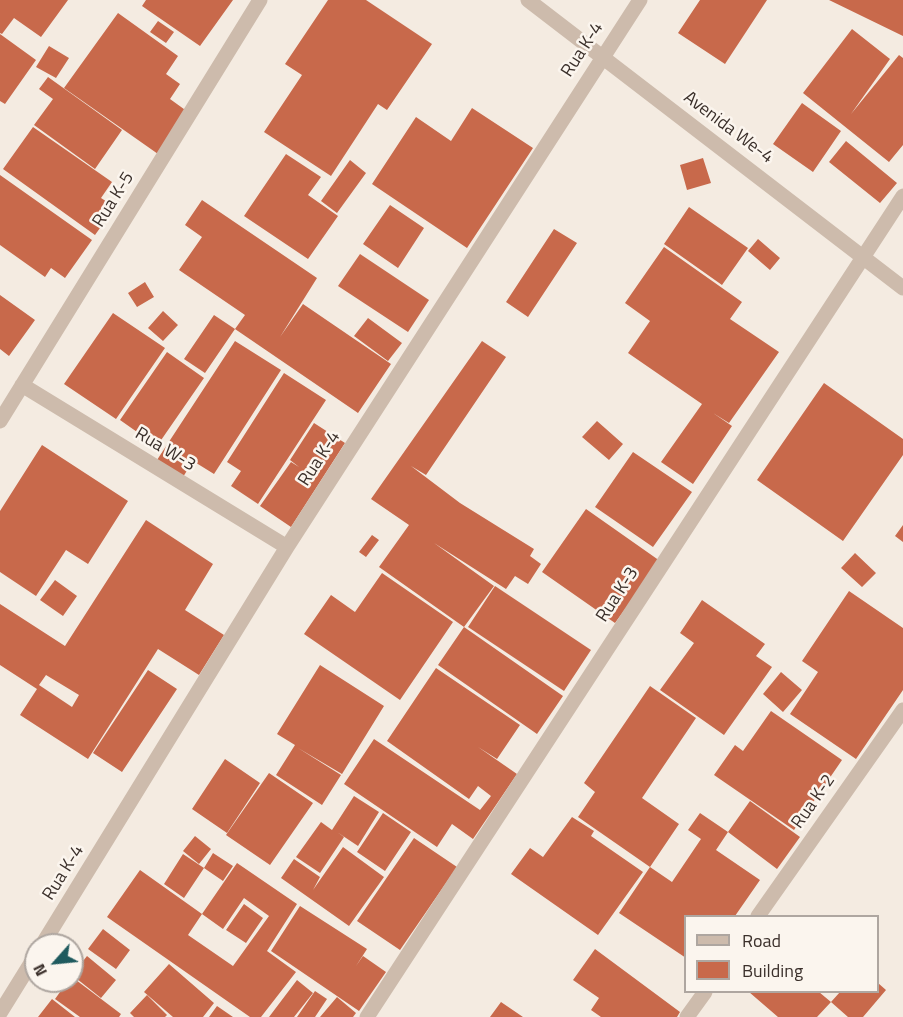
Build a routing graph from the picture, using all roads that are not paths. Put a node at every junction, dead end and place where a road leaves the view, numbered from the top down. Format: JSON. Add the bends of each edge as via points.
{"nodes":[{"id":1,"x":260,"y":0,"type":"edge"},
{"id":2,"x":528,"y":0,"type":"edge"},
{"id":3,"x":640,"y":0,"type":"edge"},
{"id":4,"x":602,"y":56,"type":"junction"},
{"id":5,"x":903,"y":196,"type":"edge"},
{"id":6,"x":862,"y":255,"type":"junction"},
{"id":7,"x":903,"y":288,"type":"edge"},
{"id":8,"x":22,"y":385,"type":"junction"},
{"id":9,"x":0,"y":421,"type":"edge"},
{"id":10,"x":287,"y":547,"type":"junction"},
{"id":11,"x":903,"y":710,"type":"edge"},
{"id":12,"x":759,"y":915,"type":"edge"},
{"id":13,"x":49,"y":933,"type":"edge"},
{"id":14,"x":24,"y":974,"type":"edge"},
{"id":15,"x":704,"y":993,"type":"edge"},
{"id":16,"x":0,"y":1013,"type":"edge"},
{"id":17,"x":367,"y":1017,"type":"edge"},
{"id":18,"x":687,"y":1017,"type":"edge"}],
"edges":[{"from":1,"to":8,"type":"street","name":"Rua K-5"},
{"from":2,"to":4,"type":"street","name":"Avenida We-4"},
{"from":3,"to":4,"type":"street","name":"Rua K-4"},
{"from":4,"to":6,"type":"street","name":"Avenida We-4"},
{"from":4,"to":10,"type":"street","name":"Rua K-4"},
{"from":5,"to":6,"type":"street","name":"Rua K-3"},
{"from":6,"to":7,"type":"street","name":"Avenida We-4"},
{"from":6,"to":17,"type":"street","name":"Rua K-3"},
{"from":8,"to":9,"type":"street","name":"Rua K-5"},
{"from":8,"to":10,"type":"street","name":"Rua W-3"},
{"from":10,"to":13,"type":"street","name":"Rua K-4"},
{"from":11,"to":12,"type":"street","name":"Rua K-2"},
{"from":14,"to":16,"type":"street"},
{"from":15,"to":18,"type":"street"}]}
